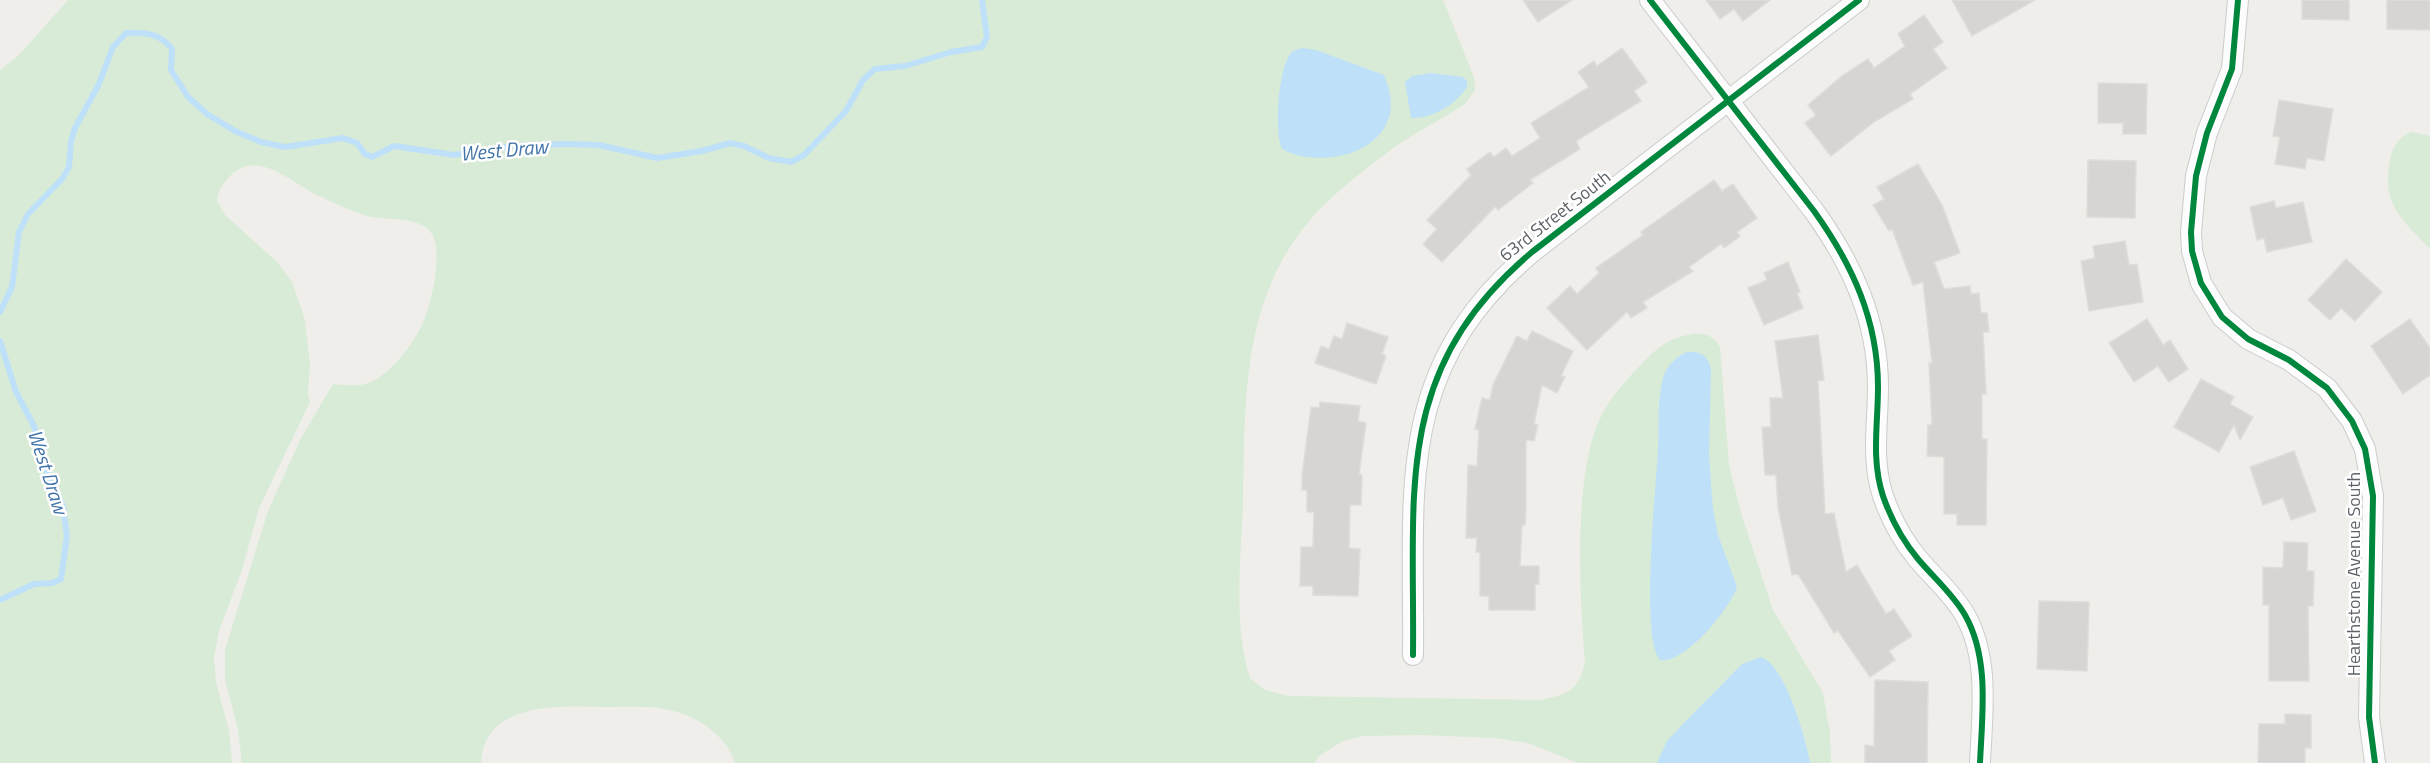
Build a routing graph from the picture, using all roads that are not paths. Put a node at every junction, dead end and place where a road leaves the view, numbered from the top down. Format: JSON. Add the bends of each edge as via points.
{"nodes":[{"id":1,"x":1650,"y":0,"type":"edge"},
{"id":2,"x":1859,"y":0,"type":"edge"},
{"id":3,"x":2238,"y":0,"type":"edge"},
{"id":4,"x":1728,"y":101,"type":"junction"},
{"id":5,"x":1413,"y":655,"type":"dead end"},
{"id":6,"x":1980,"y":763,"type":"edge"},
{"id":7,"x":2375,"y":763,"type":"edge"}],
"edges":[{"from":1,"to":4,"type":"street"},
{"from":2,"to":4,"type":"street","name":"63rd Street South"},
{"from":3,"to":7,"type":"street","name":"Hearthstone Avenue South","via":[[2232,69],[2207,133],[2196,176],[2192,251],[2201,283],[2222,317],[2248,339],[2289,360],[2326,388],[2352,421],[2365,449],[2373,496],[2369,717]]},
{"from":4,"to":5,"type":"street","name":"63rd Street South","via":[[1509,271],[1457,334],[1435,379],[1419,440]]},
{"from":4,"to":6,"type":"street","via":[[1827,228],[1860,287],[1877,362],[1875,450],[1880,485],[1906,542],[1954,599],[1974,636],[1982,675]]}]}
